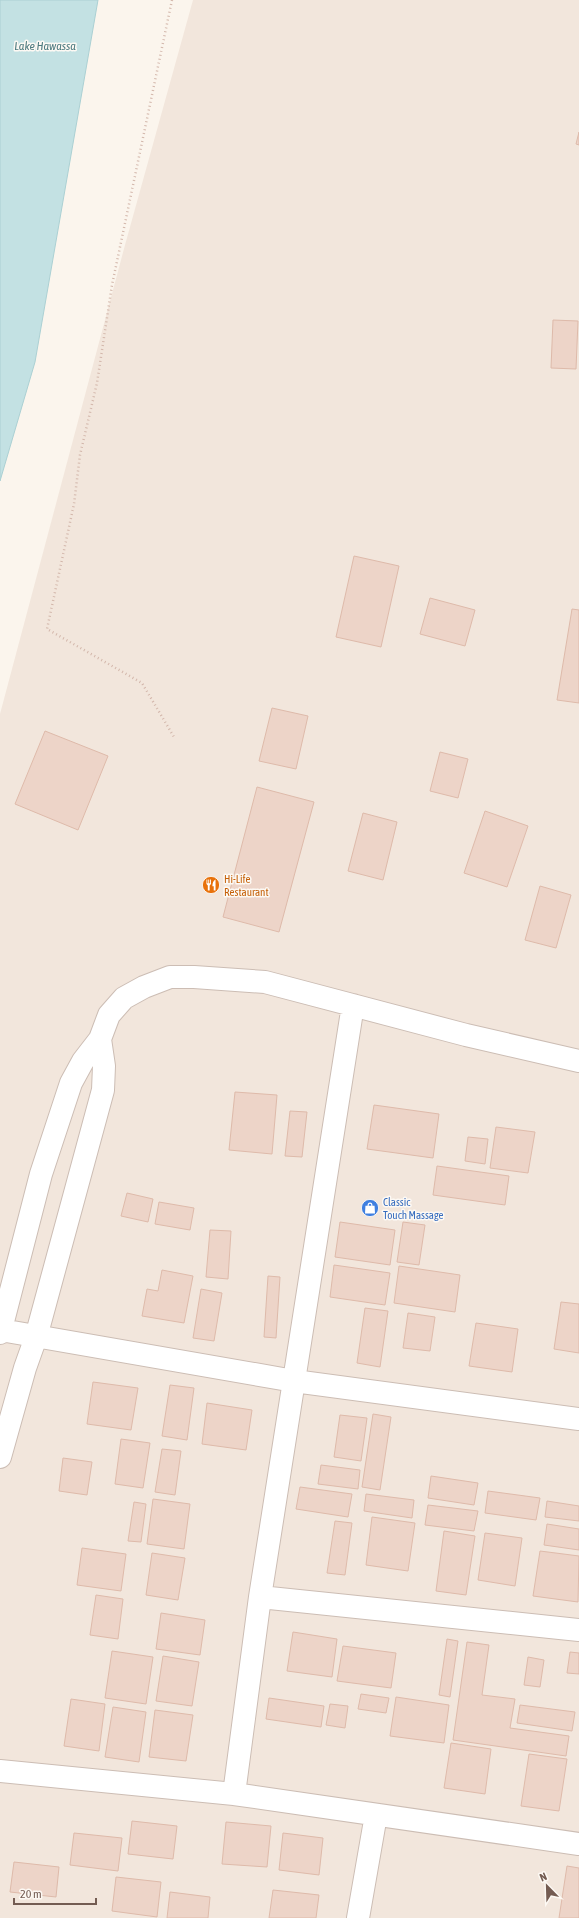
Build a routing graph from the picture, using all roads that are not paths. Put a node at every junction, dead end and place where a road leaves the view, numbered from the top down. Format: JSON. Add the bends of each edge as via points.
{"nodes":[{"id":1,"x":353,"y":1005,"type":"junction"},
{"id":2,"x":100,"y":1039,"type":"junction"},
{"id":3,"x":579,"y":1061,"type":"edge"},
{"id":4,"x":0,"y":1331,"type":"edge"},
{"id":5,"x":36,"y":1337,"type":"junction"},
{"id":6,"x":294,"y":1381,"type":"junction"},
{"id":7,"x":579,"y":1419,"type":"edge"},
{"id":8,"x":0,"y":1457,"type":"edge"},
{"id":9,"x":260,"y":1597,"type":"junction"},
{"id":10,"x":579,"y":1630,"type":"edge"},
{"id":11,"x":0,"y":1771,"type":"edge"},
{"id":12,"x":234,"y":1794,"type":"junction"},
{"id":13,"x":376,"y":1814,"type":"junction"},
{"id":14,"x":579,"y":1844,"type":"edge"},
{"id":15,"x":358,"y":1918,"type":"edge"}],
"edges":[{"from":1,"to":2,"type":"street","via":[[265,982],[170,977],[124,998],[109,1016]]},
{"from":1,"to":3,"type":"street"},
{"from":1,"to":6,"type":"street"},
{"from":2,"to":4,"type":"street","via":[[83,1061],[71,1083],[42,1174]]},
{"from":2,"to":5,"type":"street","via":[[104,1066],[102,1090]]},
{"from":4,"to":5,"type":"street"},
{"from":5,"to":6,"type":"street"},
{"from":5,"to":8,"type":"street"},
{"from":6,"to":7,"type":"street"},
{"from":6,"to":9,"type":"street"},
{"from":9,"to":10,"type":"street"},
{"from":9,"to":12,"type":"street"},
{"from":11,"to":12,"type":"street"},
{"from":12,"to":13,"type":"street"},
{"from":13,"to":14,"type":"street"},
{"from":13,"to":15,"type":"street"}]}
